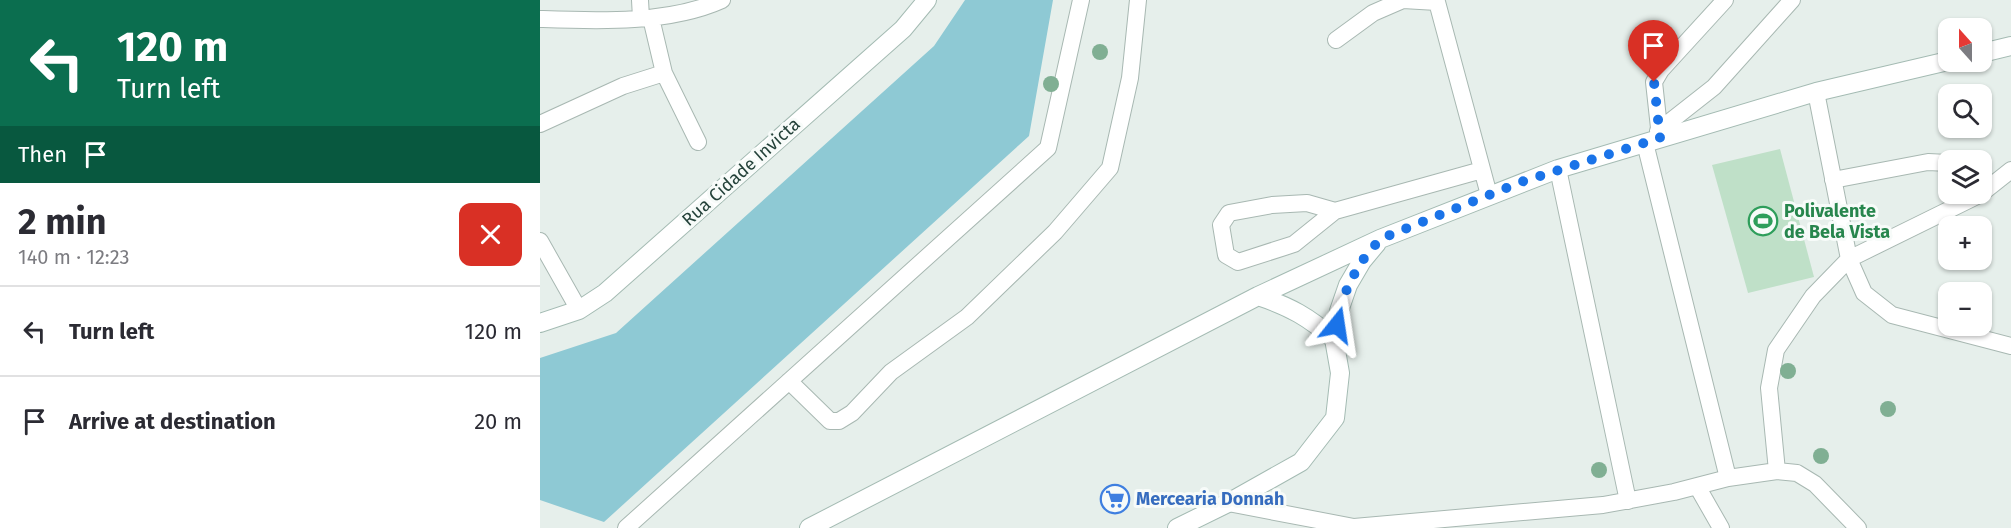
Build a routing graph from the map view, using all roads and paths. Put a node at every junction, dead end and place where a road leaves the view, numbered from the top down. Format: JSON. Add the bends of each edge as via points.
{"nodes":[{"id":1,"x":640,"y":0,"type":"edge"},
{"id":2,"x":722,"y":0,"type":"edge"},
{"id":3,"x":927,"y":0,"type":"edge"},
{"id":4,"x":1081,"y":0,"type":"edge"},
{"id":5,"x":1138,"y":0,"type":"edge"},
{"id":6,"x":1725,"y":0,"type":"edge"},
{"id":7,"x":1792,"y":0,"type":"edge"},
{"id":8,"x":1440,"y":1,"type":"edge"},
{"id":9,"x":646,"y":18,"type":"junction"},
{"id":10,"x":540,"y":19,"type":"edge"},
{"id":11,"x":1336,"y":40,"type":"dead end"},
{"id":12,"x":2011,"y":46,"type":"edge"},
{"id":13,"x":1992,"y":51,"type":"edge"},
{"id":14,"x":1938,"y":63,"type":"edge"},
{"id":15,"x":664,"y":73,"type":"junction"},
{"id":16,"x":1816,"y":92,"type":"junction"},
{"id":17,"x":540,"y":124,"type":"edge"},
{"id":18,"x":1654,"y":137,"type":"junction"},
{"id":19,"x":698,"y":142,"type":"dead end"},
{"id":20,"x":1938,"y":162,"type":"edge"},
{"id":21,"x":1558,"y":169,"type":"junction"},
{"id":22,"x":1482,"y":170,"type":"junction"},
{"id":23,"x":2011,"y":170,"type":"edge"},
{"id":24,"x":1833,"y":180,"type":"junction"},
{"id":25,"x":1992,"y":184,"type":"edge"},
{"id":26,"x":1489,"y":195,"type":"junction"},
{"id":27,"x":1958,"y":204,"type":"edge"},
{"id":28,"x":1335,"y":211,"type":"junction"},
{"id":29,"x":1380,"y":239,"type":"junction"},
{"id":30,"x":540,"y":241,"type":"edge"},
{"id":31,"x":1850,"y":259,"type":"junction"},
{"id":32,"x":1258,"y":297,"type":"junction"},
{"id":33,"x":579,"y":310,"type":"junction"},
{"id":34,"x":540,"y":323,"type":"edge"},
{"id":35,"x":1334,"y":339,"type":"junction"},
{"id":36,"x":2011,"y":346,"type":"edge"},
{"id":37,"x":789,"y":381,"type":"junction"},
{"id":38,"x":1777,"y":471,"type":"junction"},
{"id":39,"x":1728,"y":478,"type":"junction"},
{"id":40,"x":1697,"y":486,"type":"junction"},
{"id":41,"x":1628,"y":501,"type":"junction"},
{"id":42,"x":1228,"y":503,"type":"junction"},
{"id":43,"x":1377,"y":526,"type":"edge"},
{"id":44,"x":626,"y":528,"type":"edge"},
{"id":45,"x":809,"y":528,"type":"edge"},
{"id":46,"x":1177,"y":528,"type":"edge"},
{"id":47,"x":1720,"y":528,"type":"edge"},
{"id":48,"x":1858,"y":528,"type":"edge"}],
"edges":[{"from":1,"to":9,"type":"street"},
{"from":2,"to":9,"type":"street"},
{"from":3,"to":33,"type":"main road","name":"Rua Cidade Invicta","via":[[903,29],[606,293]]},
{"from":4,"to":37,"type":"street","via":[[1048,148]]},
{"from":5,"to":37,"type":"street","via":[[1130,78],[1110,168],[1055,232],[967,317],[891,372],[852,413],[830,421]]},
{"from":6,"to":18,"type":"street","via":[[1654,82]]},
{"from":7,"to":18,"type":"street","via":[[1714,87]]},
{"from":8,"to":11,"type":"street","via":[[1403,0],[1373,12]]},
{"from":8,"to":22,"type":"street"},
{"from":9,"to":10,"type":"street"},
{"from":9,"to":15,"type":"street"},
{"from":12,"to":13,"type":"main road"},
{"from":14,"to":16,"type":"main road"},
{"from":15,"to":17,"type":"street","via":[[623,86]]},
{"from":15,"to":19,"type":"street"},
{"from":16,"to":18,"type":"main road"},
{"from":16,"to":24,"type":"street"},
{"from":18,"to":21,"type":"main road"},
{"from":18,"to":39,"type":"street"},
{"from":20,"to":24,"type":"street"},
{"from":21,"to":26,"type":"main road"},
{"from":21,"to":41,"type":"street"},
{"from":22,"to":26,"type":"street"},
{"from":22,"to":28,"type":"street"},
{"from":23,"to":25,"type":"street"},
{"from":24,"to":31,"type":"street"},
{"from":26,"to":29,"type":"main road"},
{"from":27,"to":31,"type":"street"},
{"from":28,"to":28,"type":"street","via":[[1293,244],[1238,262],[1226,255],[1221,225],[1229,213],[1307,202]]},
{"from":29,"to":32,"type":"main road"},
{"from":29,"to":35,"type":"main road","via":[[1348,285]]},
{"from":30,"to":33,"type":"street"},
{"from":31,"to":36,"type":"street","via":[[1864,293],[1892,315]]},
{"from":31,"to":38,"type":"street","via":[[1813,296],[1776,350],[1769,388]]},
{"from":32,"to":35,"type":"main road","via":[[1287,306]]},
{"from":32,"to":45,"type":"main road"},
{"from":33,"to":34,"type":"main road","name":"Rua Cidade Invicta"},
{"from":35,"to":42,"type":"main road","via":[[1340,373],[1335,418],[1301,462]]},
{"from":37,"to":44,"type":"street"},
{"from":38,"to":39,"type":"street"},
{"from":38,"to":48,"type":"street","via":[[1797,473],[1815,484]]},
{"from":39,"to":40,"type":"street"},
{"from":40,"to":41,"type":"street"},
{"from":40,"to":47,"type":"street"},
{"from":41,"to":43,"type":"street"},
{"from":42,"to":43,"type":"street","via":[[1354,527]]},
{"from":42,"to":46,"type":"main road"}]}
